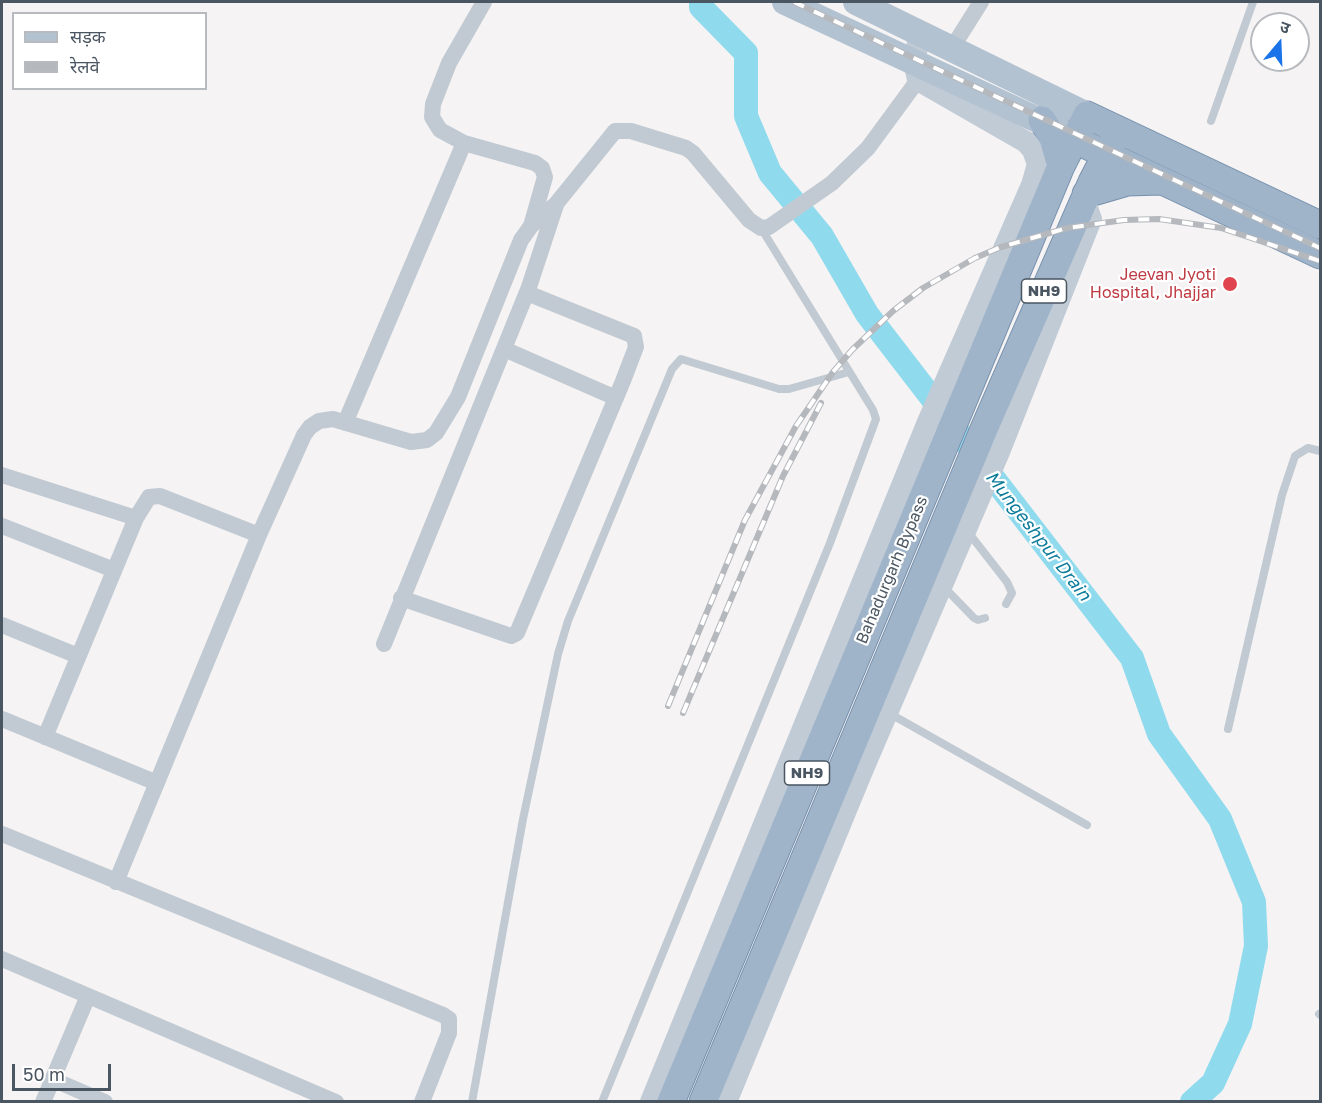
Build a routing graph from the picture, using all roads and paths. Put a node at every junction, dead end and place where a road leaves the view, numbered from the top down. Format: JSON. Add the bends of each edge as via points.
{"nodes":[{"id":1,"x":484,"y":2,"type":"edge"},
{"id":2,"x":785,"y":2,"type":"edge"},
{"id":3,"x":859,"y":2,"type":"edge"},
{"id":4,"x":981,"y":2,"type":"edge"},
{"id":5,"x":1253,"y":2,"type":"edge"},
{"id":6,"x":920,"y":34,"type":"junction"},
{"id":7,"x":952,"y":48,"type":"junction"},
{"id":8,"x":916,"y":70,"type":"junction"},
{"id":9,"x":1087,"y":116,"type":"junction"},
{"id":10,"x":1042,"y":120,"type":"junction"},
{"id":11,"x":1211,"y":121,"type":"dead end"},
{"id":12,"x":1119,"y":130,"type":"junction"},
{"id":13,"x":1073,"y":139,"type":"junction"},
{"id":14,"x":464,"y":143,"type":"junction"},
{"id":15,"x":1105,"y":153,"type":"junction"},
{"id":16,"x":1061,"y":166,"type":"junction"},
{"id":17,"x":1166,"y":181,"type":"junction"},
{"id":18,"x":1085,"y":197,"type":"junction"},
{"id":19,"x":556,"y":204,"type":"junction"},
{"id":20,"x":1320,"y":225,"type":"edge"},
{"id":21,"x":531,"y":226,"type":"junction"},
{"id":22,"x":761,"y":228,"type":"junction"},
{"id":23,"x":1320,"y":255,"type":"edge"},
{"id":24,"x":527,"y":293,"type":"junction"},
{"id":25,"x":504,"y":349,"type":"junction"},
{"id":26,"x":849,"y":372,"type":"junction"},
{"id":27,"x":958,"y":386,"type":"junction"},
{"id":28,"x":616,"y":398,"type":"junction"},
{"id":29,"x":345,"y":423,"type":"junction"},
{"id":30,"x":1320,"y":451,"type":"edge"},
{"id":31,"x":2,"y":475,"type":"edge"},
{"id":32,"x":972,"y":487,"type":"junction"},
{"id":33,"x":136,"y":518,"type":"junction"},
{"id":34,"x":2,"y":526,"type":"edge"},
{"id":35,"x":966,"y":529,"type":"junction"},
{"id":36,"x":259,"y":535,"type":"junction"},
{"id":37,"x":114,"y":570,"type":"junction"},
{"id":38,"x":942,"y":584,"type":"junction"},
{"id":39,"x":401,"y":598,"type":"junction"},
{"id":40,"x":1006,"y":604,"type":"dead end"},
{"id":41,"x":985,"y":618,"type":"dead end"},
{"id":42,"x":2,"y":625,"type":"edge"},
{"id":43,"x":384,"y":644,"type":"dead end"},
{"id":44,"x":78,"y":656,"type":"junction"},
{"id":45,"x":887,"y":712,"type":"junction"},
{"id":46,"x":2,"y":719,"type":"edge"},
{"id":47,"x":1228,"y":729,"type":"dead end"},
{"id":48,"x":45,"y":737,"type":"junction"},
{"id":49,"x":157,"y":783,"type":"junction"},
{"id":50,"x":1087,"y":825,"type":"dead end"},
{"id":51,"x":2,"y":834,"type":"edge"},
{"id":52,"x":116,"y":882,"type":"junction"},
{"id":53,"x":2,"y":959,"type":"edge"},
{"id":54,"x":88,"y":996,"type":"junction"},
{"id":55,"x":52,"y":1079,"type":"junction"},
{"id":56,"x":668,"y":1098,"type":"edge"},
{"id":57,"x":43,"y":1101,"type":"edge"},
{"id":58,"x":105,"y":1101,"type":"edge"},
{"id":59,"x":336,"y":1101,"type":"edge"},
{"id":60,"x":422,"y":1101,"type":"edge"},
{"id":61,"x":472,"y":1101,"type":"edge"},
{"id":62,"x":602,"y":1101,"type":"edge"},
{"id":63,"x":703,"y":1101,"type":"edge"},
{"id":64,"x":726,"y":1101,"type":"edge"}],
"edges":[{"from":1,"to":14,"type":"street","via":[[449,63],[433,104],[432,117],[440,130]]},
{"from":2,"to":8,"type":"main road"},
{"from":3,"to":6,"type":"main road"},
{"from":4,"to":7,"type":"street"},
{"from":5,"to":11,"type":"lane"},
{"from":6,"to":7,"type":"main road"},
{"from":6,"to":8,"type":"main road"},
{"from":7,"to":9,"type":"main road"},
{"from":8,"to":10,"type":"main road"},
{"from":8,"to":22,"type":"street","via":[[868,148],[832,183],[784,218]]},
{"from":8,"to":27,"type":"main road","via":[[1026,142],[1038,164]]},
{"from":9,"to":12,"type":"highway"},
{"from":9,"to":13,"type":"highway","name":"Bahadurgarh Bypass","number":"NH9"},
{"from":10,"to":13,"type":"main road"},
{"from":10,"to":16,"type":"highway","via":[[1053,138]]},
{"from":12,"to":15,"type":"highway","name":"Bahadurgarh Bypass"},
{"from":12,"to":20,"type":"highway"},
{"from":13,"to":15,"type":"highway"},
{"from":13,"to":16,"type":"highway","name":"Bahadurgarh Bypass","number":"NH9"},
{"from":14,"to":21,"type":"street","via":[[542,168],[545,177]]},
{"from":14,"to":29,"type":"street"},
{"from":15,"to":17,"type":"highway"},
{"from":15,"to":18,"type":"highway","name":"Bahadurgarh Bypass","number":"NH9"},
{"from":16,"to":27,"type":"highway","name":"Bahadurgarh Bypass","number":"NH9"},
{"from":17,"to":18,"type":"highway","via":[[1127,182]]},
{"from":17,"to":23,"type":"highway"},
{"from":18,"to":32,"type":"highway","name":"Bahadurgarh Bypass","number":"NH9","via":[[984,429]]},
{"from":18,"to":32,"type":"main road","via":[[1091,219],[999,452]]},
{"from":19,"to":21,"type":"street"},
{"from":19,"to":22,"type":"street","via":[[619,129],[693,153],[749,220]]},
{"from":19,"to":24,"type":"street"},
{"from":21,"to":29,"type":"street","via":[[521,240],[458,396],[436,433],[428,440],[411,442]]},
{"from":22,"to":26,"type":"lane"},
{"from":24,"to":25,"type":"street"},
{"from":24,"to":28,"type":"street","via":[[634,336],[636,348]]},
{"from":25,"to":28,"type":"street"},
{"from":25,"to":39,"type":"street"},
{"from":26,"to":61,"type":"lane","via":[[789,390],[681,359],[672,369],[558,654]]},
{"from":26,"to":62,"type":"lane","via":[[873,410],[874,424],[830,543]]},
{"from":27,"to":56,"type":"highway","name":"Bahadurgarh Bypass","number":"NH9","via":[[945,445]]},
{"from":27,"to":56,"type":"main road","via":[[928,422]]},
{"from":28,"to":39,"type":"street","via":[[517,633],[511,636]]},
{"from":29,"to":36,"type":"street","via":[[333,419],[320,421],[304,435]]},
{"from":30,"to":47,"type":"lane","via":[[1308,448],[1295,456],[1282,495]]},
{"from":31,"to":33,"type":"street"},
{"from":32,"to":35,"type":"main road"},
{"from":32,"to":63,"type":"highway","name":"Bahadurgarh Bypass","number":"NH9"},
{"from":33,"to":36,"type":"street","via":[[149,497],[160,496]]},
{"from":33,"to":37,"type":"street"},
{"from":34,"to":37,"type":"street"},
{"from":35,"to":38,"type":"main road"},
{"from":35,"to":40,"type":"lane","via":[[1007,582],[1012,593]]},
{"from":36,"to":49,"type":"street"},
{"from":37,"to":44,"type":"street"},
{"from":38,"to":41,"type":"lane","via":[[974,618]]},
{"from":38,"to":45,"type":"main road"},
{"from":39,"to":43,"type":"street"},
{"from":42,"to":44,"type":"street"},
{"from":44,"to":48,"type":"street"},
{"from":45,"to":50,"type":"lane"},
{"from":45,"to":64,"type":"main road"},
{"from":46,"to":48,"type":"street"},
{"from":48,"to":49,"type":"street"},
{"from":49,"to":52,"type":"street"},
{"from":51,"to":52,"type":"street"},
{"from":52,"to":60,"type":"street","via":[[449,1019],[449,1033]]},
{"from":53,"to":54,"type":"street"},
{"from":54,"to":55,"type":"street"},
{"from":54,"to":59,"type":"street"},
{"from":55,"to":57,"type":"street"},
{"from":55,"to":58,"type":"street"}]}
